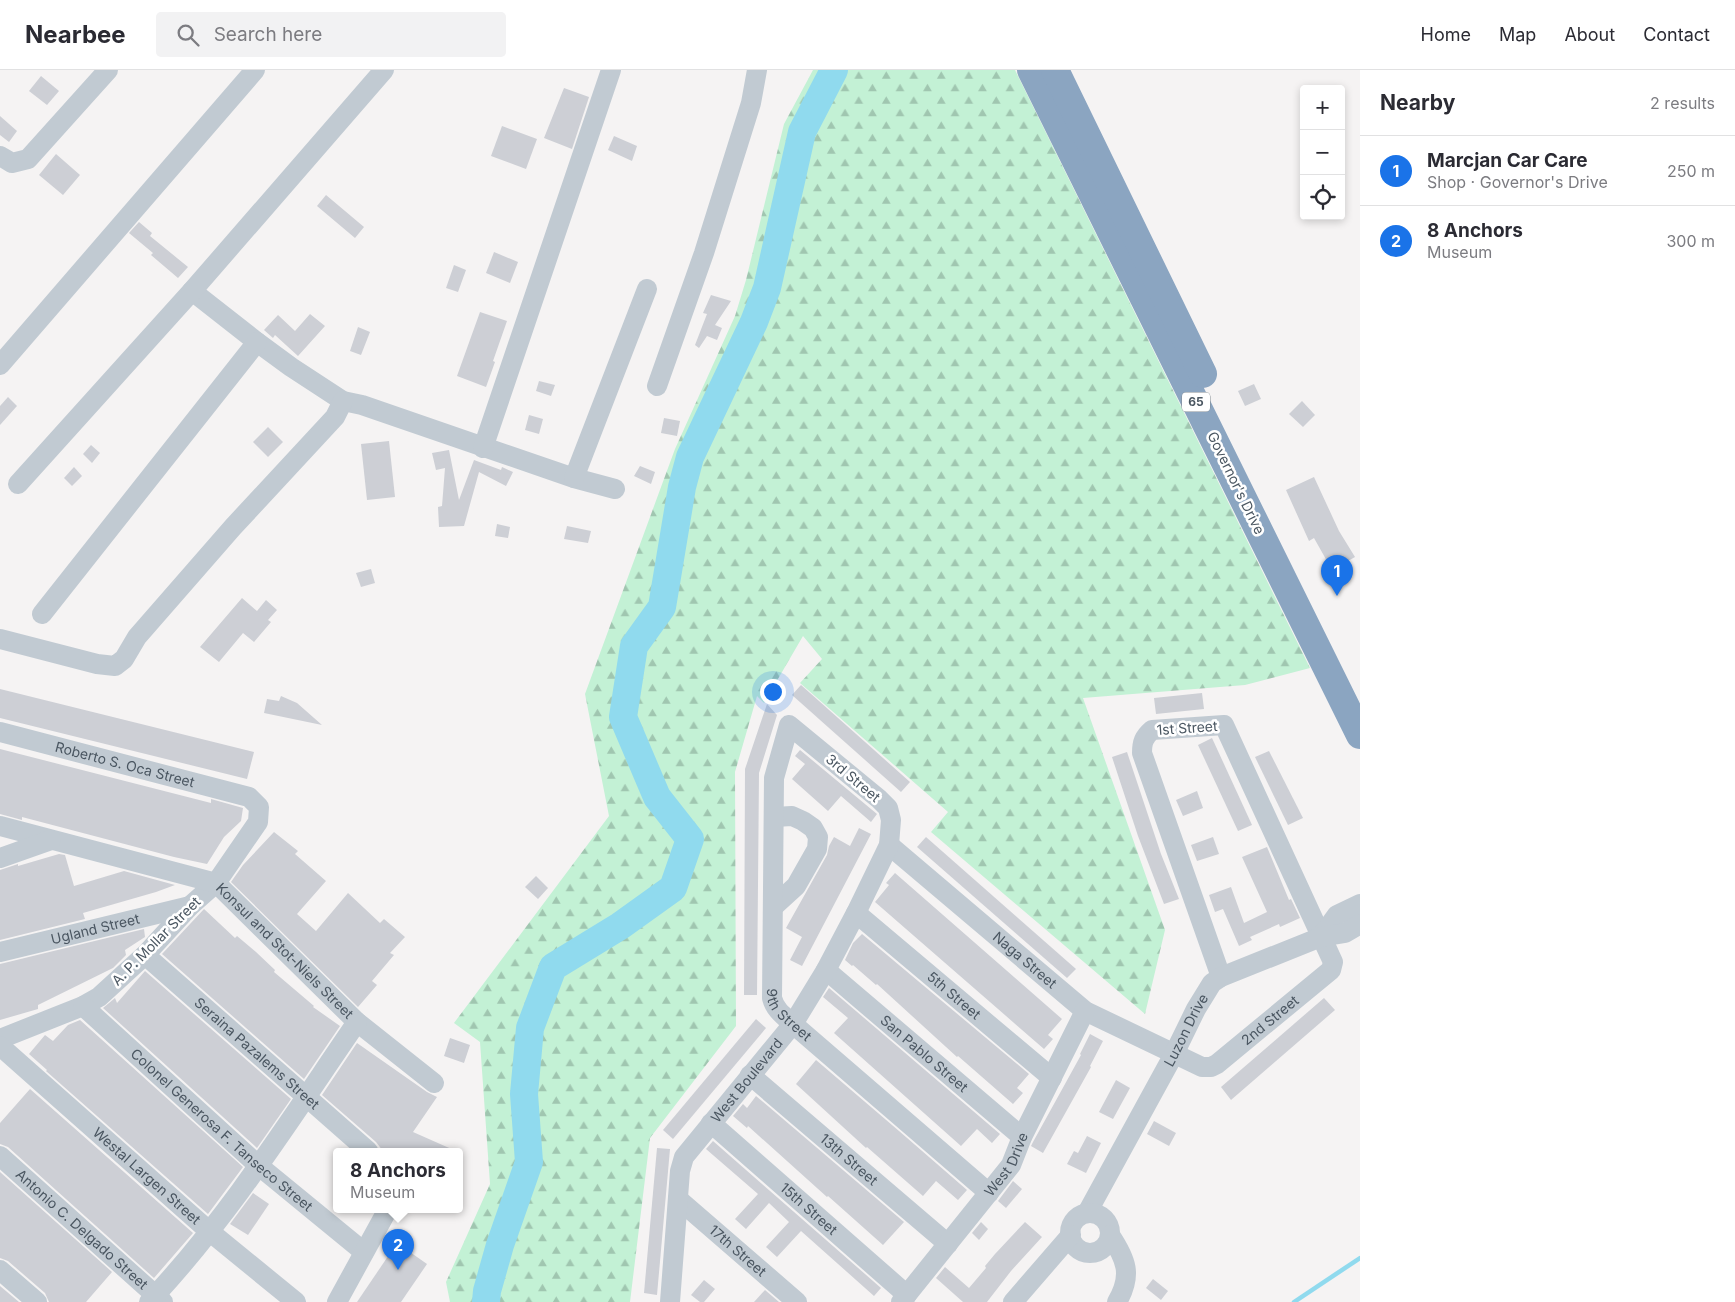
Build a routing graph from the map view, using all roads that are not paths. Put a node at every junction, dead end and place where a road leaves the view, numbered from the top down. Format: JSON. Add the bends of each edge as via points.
{"nodes":[{"id":1,"x":108,"y":70,"type":"edge"},
{"id":2,"x":255,"y":70,"type":"edge"},
{"id":3,"x":384,"y":70,"type":"edge"},
{"id":4,"x":611,"y":70,"type":"edge"},
{"id":5,"x":757,"y":70,"type":"edge"},
{"id":6,"x":1032,"y":70,"type":"edge"},
{"id":7,"x":1055,"y":70,"type":"edge"},
{"id":8,"x":0,"y":156,"type":"edge"},
{"id":9,"x":646,"y":289,"type":"dead end"},
{"id":10,"x":192,"y":291,"type":"junction"},
{"id":11,"x":256,"y":342,"type":"junction"},
{"id":12,"x":0,"y":365,"type":"edge"},
{"id":13,"x":657,"y":386,"type":"dead end"},
{"id":14,"x":343,"y":401,"type":"junction"},
{"id":15,"x":483,"y":448,"type":"junction"},
{"id":16,"x":574,"y":478,"type":"junction"},
{"id":17,"x":18,"y":484,"type":"dead end"},
{"id":18,"x":615,"y":489,"type":"dead end"},
{"id":19,"x":42,"y":614,"type":"dead end"},
{"id":20,"x":0,"y":639,"type":"edge"},
{"id":21,"x":1360,"y":692,"type":"edge"},
{"id":22,"x":789,"y":725,"type":"joint"},
{"id":23,"x":0,"y":732,"type":"edge"},
{"id":24,"x":1360,"y":735,"type":"edge"},
{"id":25,"x":249,"y":797,"type":"joint"},
{"id":26,"x":774,"y":817,"type":"junction"},
{"id":27,"x":0,"y":826,"type":"edge"},
{"id":28,"x":51,"y":840,"type":"junction"},
{"id":29,"x":889,"y":845,"type":"junction"},
{"id":30,"x":0,"y":858,"type":"edge"},
{"id":31,"x":216,"y":883,"type":"junction"},
{"id":32,"x":1360,"y":904,"type":"edge"},
{"id":33,"x":190,"y":906,"type":"junction"},
{"id":34,"x":773,"y":907,"type":"junction"},
{"id":35,"x":856,"y":913,"type":"junction"},
{"id":36,"x":1360,"y":924,"type":"edge"},
{"id":37,"x":1321,"y":936,"type":"junction"},
{"id":38,"x":0,"y":952,"type":"edge"},
{"id":39,"x":145,"y":955,"type":"junction"},
{"id":40,"x":826,"y":970,"type":"junction"},
{"id":41,"x":1221,"y":977,"type":"junction"},
{"id":42,"x":82,"y":1006,"type":"junction"},
{"id":43,"x":1085,"y":1011,"type":"junction"},
{"id":44,"x":357,"y":1022,"type":"junction"},
{"id":45,"x":793,"y":1024,"type":"junction"},
{"id":46,"x":0,"y":1039,"type":"edge"},
{"id":47,"x":0,"y":1046,"type":"edge"},
{"id":48,"x":1174,"y":1054,"type":"junction"},
{"id":49,"x":750,"y":1075,"type":"junction"},
{"id":50,"x":1052,"y":1078,"type":"junction"},
{"id":51,"x":434,"y":1083,"type":"dead end"},
{"id":52,"x":306,"y":1097,"type":"junction"},
{"id":53,"x":711,"y":1123,"type":"junction"},
{"id":54,"x":1022,"y":1137,"type":"junction"},
{"id":55,"x":365,"y":1148,"type":"edge"},
{"id":56,"x":0,"y":1156,"type":"edge"},
{"id":57,"x":259,"y":1166,"type":"junction"},
{"id":58,"x":989,"y":1194,"type":"junction"},
{"id":59,"x":678,"y":1199,"type":"junction"},
{"id":60,"x":386,"y":1213,"type":"edge"},
{"id":61,"x":1093,"y":1214,"type":"junction"},
{"id":62,"x":209,"y":1231,"type":"junction"},
{"id":63,"x":1071,"y":1235,"type":"junction"},
{"id":64,"x":1110,"y":1235,"type":"junction"},
{"id":65,"x":948,"y":1244,"type":"junction"},
{"id":66,"x":364,"y":1252,"type":"junction"},
{"id":67,"x":0,"y":1270,"type":"edge"},
{"id":68,"x":904,"y":1298,"type":"edge"},
{"id":69,"x":156,"y":1300,"type":"edge"},
{"id":70,"x":671,"y":1301,"type":"edge"},
{"id":71,"x":37,"y":1302,"type":"edge"},
{"id":72,"x":296,"y":1302,"type":"edge"},
{"id":73,"x":337,"y":1302,"type":"edge"},
{"id":74,"x":796,"y":1302,"type":"edge"},
{"id":75,"x":1014,"y":1302,"type":"edge"},
{"id":76,"x":1117,"y":1302,"type":"edge"}],
"edges":[{"from":1,"to":8,"type":"street","via":[[28,159],[12,163]]},
{"from":2,"to":12,"type":"street"},
{"from":3,"to":10,"type":"street"},
{"from":4,"to":15,"type":"street"},
{"from":5,"to":13,"type":"street","via":[[752,103]]},
{"from":6,"to":24,"type":"highway","name":"Governor's Drive","number":"65"},
{"from":7,"to":21,"type":"highway","name":"Governor's Drive","number":"65"},
{"from":9,"to":16,"type":"street"},
{"from":10,"to":11,"type":"street"},
{"from":10,"to":17,"type":"street"},
{"from":11,"to":14,"type":"street"},
{"from":11,"to":19,"type":"street"},
{"from":14,"to":15,"type":"street"},
{"from":14,"to":20,"type":"street","via":[[335,417],[234,527],[115,666]]},
{"from":15,"to":16,"type":"street"},
{"from":16,"to":18,"type":"street"},
{"from":22,"to":26,"type":"street","name":"9th Street","via":[[774,778]]},
{"from":22,"to":29,"type":"street","name":"3rd Street","via":[[888,808],[891,820]]},
{"from":23,"to":25,"type":"street","name":"Roberto S. Oca Street"},
{"from":25,"to":31,"type":"street","name":"A. P. Mollar Street","via":[[259,807],[258,822]]},
{"from":26,"to":34,"type":"street","name":"9th Street"},
{"from":26,"to":34,"type":"street","via":[[792,816],[803,821],[813,828],[818,837],[817,849],[796,886]]},
{"from":27,"to":28,"type":"street","name":"Konsul and Stot-Niels Street"},
{"from":28,"to":30,"type":"street"},
{"from":28,"to":31,"type":"street","name":"Konsul and Stot-Niels Street"},
{"from":29,"to":35,"type":"street","name":"West Boulevard"},
{"from":29,"to":43,"type":"street","name":"Naga Street"},
{"from":31,"to":33,"type":"street","name":"A. P. Mollar Street"},
{"from":31,"to":44,"type":"street","name":"Konsul and Stot-Niels Street"},
{"from":32,"to":37,"type":"street","via":[[1337,915]]},
{"from":33,"to":38,"type":"street","name":"Ugland Street"},
{"from":33,"to":39,"type":"street","name":"A. P. Mollar Street"},
{"from":34,"to":45,"type":"street","name":"9th Street","via":[[772,998],[778,1011]]},
{"from":35,"to":40,"type":"street","name":"West Boulevard"},
{"from":35,"to":50,"type":"street","name":"5th Street"},
{"from":36,"to":37,"type":"street","name":"Luzon Drive","via":[[1345,933]]},
{"from":37,"to":41,"type":"street","name":"Luzon Drive"},
{"from":37,"to":41,"type":"street","name":"1st Street","via":[[1224,725],[1152,730],[1142,744],[1142,753]]},
{"from":37,"to":48,"type":"street","name":"2nd Street","via":[[1333,962],[1331,970],[1217,1064],[1211,1068],[1202,1067]]},
{"from":39,"to":42,"type":"street","name":"A. P. Mollar Street","via":[[99,997]]},
{"from":39,"to":52,"type":"street","name":"Seraina Pazalems Street"},
{"from":40,"to":45,"type":"street","name":"West Boulevard"},
{"from":40,"to":54,"type":"street","name":"San Pablo Street"},
{"from":41,"to":48,"type":"street","name":"Luzon Drive","via":[[1212,983],[1196,1009]]},
{"from":42,"to":46,"type":"street","name":"A. P. Mollar Street"},
{"from":42,"to":57,"type":"street","name":"Colonel Generosa F. Tanseco Street"},
{"from":43,"to":48,"type":"street","name":"Naga Street"},
{"from":43,"to":50,"type":"street","name":"West Drive"},
{"from":44,"to":51,"type":"street","name":"Konsul and Stot-Niels Street"},
{"from":44,"to":52,"type":"street"},
{"from":45,"to":49,"type":"street","name":"West Boulevard"},
{"from":45,"to":58,"type":"street","name":"9th Street"},
{"from":47,"to":62,"type":"street","name":"Westal Largen Street"},
{"from":48,"to":61,"type":"street","name":"Luzon Drive","via":[[1104,1184]]},
{"from":49,"to":53,"type":"street","name":"West Boulevard"},
{"from":49,"to":65,"type":"street","name":"13th Street"},
{"from":50,"to":54,"type":"street","name":"West Drive"},
{"from":52,"to":55,"type":"street","name":"Seraina Pazalems Street"},
{"from":52,"to":57,"type":"street"},
{"from":53,"to":59,"type":"street","name":"West Boulevard","via":[[684,1157]]},
{"from":53,"to":68,"type":"street","name":"15th Street"},
{"from":54,"to":58,"type":"street","name":"West Drive","via":[[1011,1165]]},
{"from":56,"to":69,"type":"street","name":"Antonio C. Delgado Street"},
{"from":57,"to":62,"type":"street"},
{"from":57,"to":66,"type":"street","name":"Colonel Generosa F. Tanseco Street"},
{"from":58,"to":65,"type":"street","name":"West Drive"},
{"from":59,"to":70,"type":"street","name":"West Boulevard"},
{"from":59,"to":74,"type":"street","name":"17th Street"},
{"from":60,"to":66,"type":"street"},
{"from":61,"to":63,"type":"street","via":[[1076,1219]]},
{"from":61,"to":64,"type":"street","via":[[1108,1224]]},
{"from":62,"to":69,"type":"street"},
{"from":62,"to":72,"type":"street","name":"Westal Largen Street"},
{"from":63,"to":64,"type":"street","via":[[1076,1246],[1087,1252],[1099,1250]]},
{"from":63,"to":75,"type":"street"},
{"from":64,"to":76,"type":"street","via":[[1122,1253],[1127,1271],[1125,1288]]},
{"from":65,"to":68,"type":"street","name":"West Drive"},
{"from":66,"to":73,"type":"street"},
{"from":67,"to":71,"type":"street"}]}
